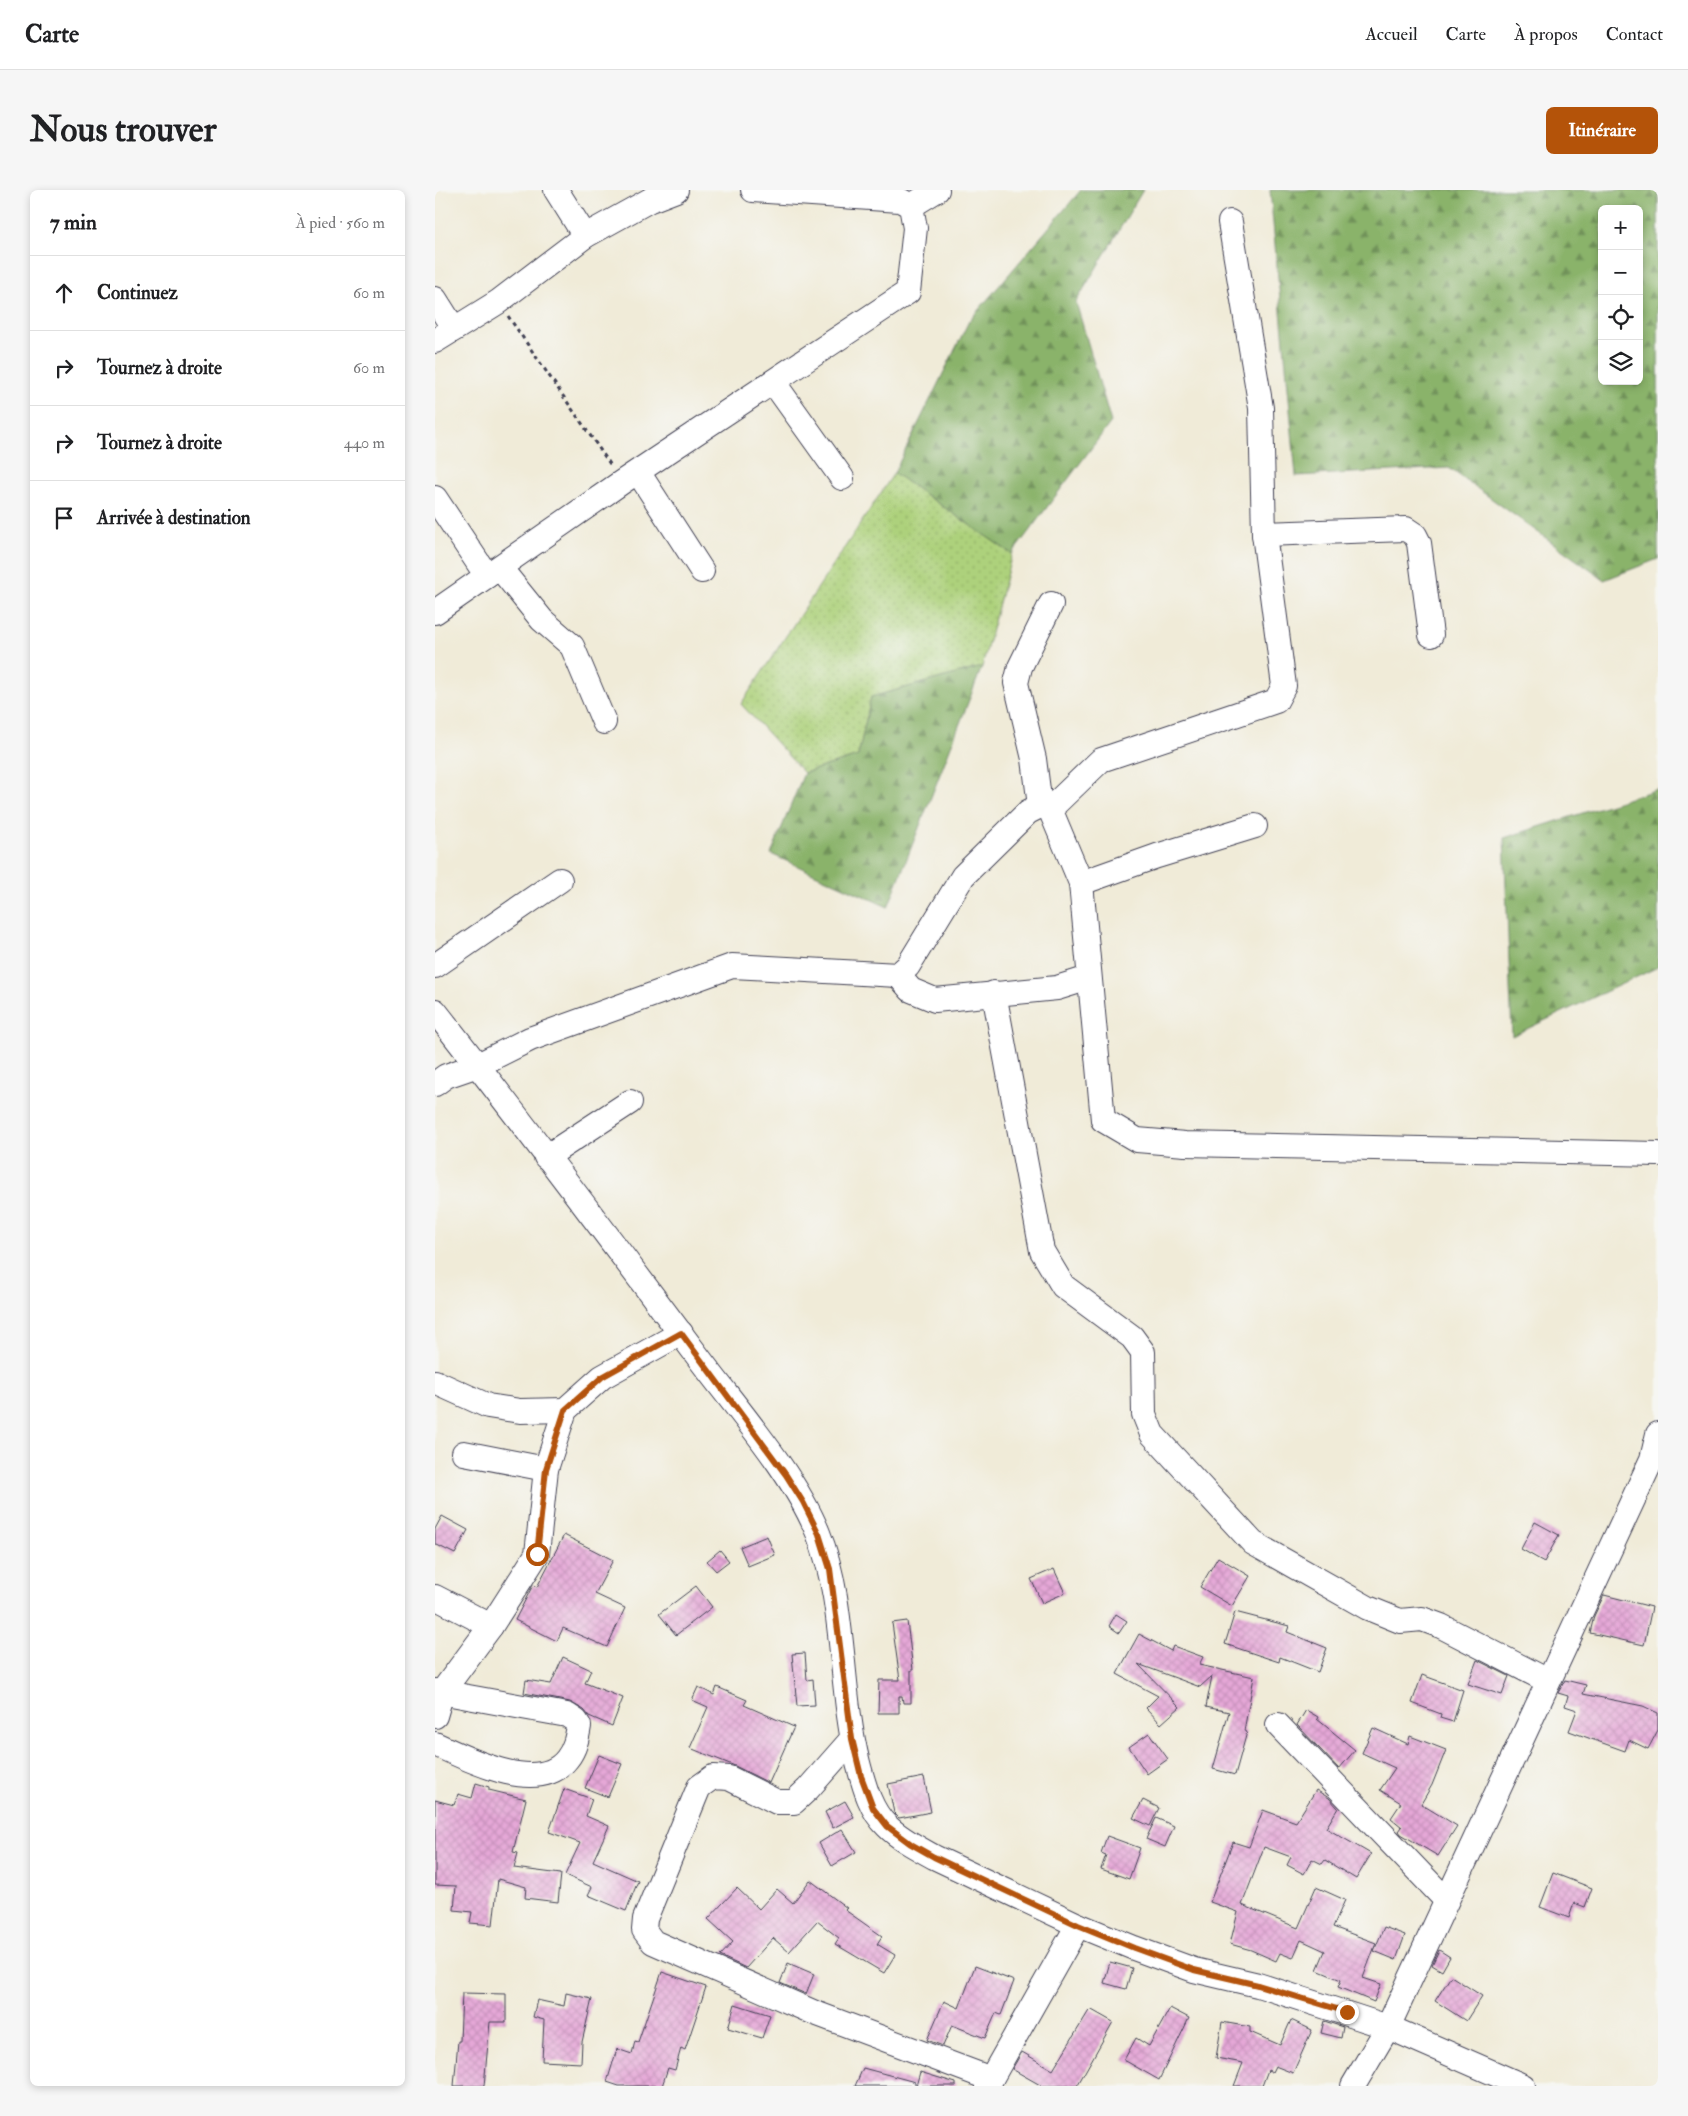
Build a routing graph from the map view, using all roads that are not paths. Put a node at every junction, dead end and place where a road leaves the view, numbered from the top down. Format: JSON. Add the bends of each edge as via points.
{"nodes":[{"id":1,"x":556,"y":190,"type":"edge"},
{"id":2,"x":676,"y":190,"type":"edge"},
{"id":3,"x":753,"y":190,"type":"edge"},
{"id":4,"x":937,"y":190,"type":"edge"},
{"id":5,"x":911,"y":206,"type":"junction"},
{"id":6,"x":1230,"y":222,"type":"dead end"},
{"id":7,"x":585,"y":236,"type":"junction"},
{"id":8,"x":435,"y":299,"type":"edge"},
{"id":9,"x":444,"y":335,"type":"edge"},
{"id":10,"x":774,"y":382,"type":"junction"},
{"id":11,"x":631,"y":477,"type":"junction"},
{"id":12,"x":842,"y":478,"type":"dead end"},
{"id":13,"x":435,"y":498,"type":"edge"},
{"id":14,"x":1264,"y":534,"type":"junction"},
{"id":15,"x":702,"y":571,"type":"dead end"},
{"id":16,"x":493,"y":572,"type":"junction"},
{"id":17,"x":1051,"y":604,"type":"dead end"},
{"id":18,"x":435,"y":612,"type":"edge"},
{"id":19,"x":1431,"y":635,"type":"dead end"},
{"id":20,"x":604,"y":722,"type":"dead end"},
{"id":21,"x":1045,"y":807,"type":"junction"},
{"id":22,"x":1255,"y":826,"type":"dead end"},
{"id":23,"x":560,"y":880,"type":"dead end"},
{"id":24,"x":1081,"y":883,"type":"junction"},
{"id":25,"x":435,"y":966,"type":"edge"},
{"id":26,"x":898,"y":975,"type":"junction"},
{"id":27,"x":1089,"y":978,"type":"junction"},
{"id":28,"x":993,"y":993,"type":"junction"},
{"id":29,"x":435,"y":1011,"type":"edge"},
{"id":30,"x":478,"y":1065,"type":"junction"},
{"id":31,"x":435,"y":1084,"type":"edge"},
{"id":32,"x":630,"y":1102,"type":"dead end"},
{"id":33,"x":1658,"y":1154,"type":"edge"},
{"id":34,"x":547,"y":1157,"type":"junction"},
{"id":35,"x":681,"y":1333,"type":"junction"},
{"id":36,"x":435,"y":1382,"type":"edge"},
{"id":37,"x":565,"y":1410,"type":"junction"},
{"id":38,"x":1658,"y":1434,"type":"edge"},
{"id":39,"x":464,"y":1452,"type":"dead end"},
{"id":40,"x":546,"y":1469,"type":"junction"},
{"id":41,"x":435,"y":1597,"type":"edge"},
{"id":42,"x":491,"y":1626,"type":"junction"},
{"id":43,"x":1548,"y":1681,"type":"junction"},
{"id":44,"x":438,"y":1692,"type":"edge"},
{"id":45,"x":435,"y":1716,"type":"edge"},
{"id":46,"x":1279,"y":1725,"type":"dead end"},
{"id":47,"x":852,"y":1739,"type":"junction"},
{"id":48,"x":435,"y":1744,"type":"edge"},
{"id":49,"x":1445,"y":1899,"type":"junction"},
{"id":50,"x":1078,"y":1925,"type":"junction"},
{"id":51,"x":1388,"y":2027,"type":"junction"},
{"id":52,"x":989,"y":2083,"type":"edge"},
{"id":53,"x":1516,"y":2085,"type":"edge"},
{"id":54,"x":1353,"y":2086,"type":"edge"}],
"edges":[{"from":1,"to":7,"type":"street"},
{"from":2,"to":7,"type":"street","via":[[650,200]]},
{"from":3,"to":5,"type":"street","via":[[900,200]]},
{"from":4,"to":5,"type":"street"},
{"from":5,"to":10,"type":"street","via":[[915,228],[909,292]]},
{"from":6,"to":14,"type":"street","via":[[1261,408]]},
{"from":7,"to":9,"type":"street","via":[[498,302]]},
{"from":8,"to":9,"type":"street"},
{"from":10,"to":11,"type":"street"},
{"from":10,"to":12,"type":"street"},
{"from":11,"to":15,"type":"street"},
{"from":11,"to":16,"type":"street"},
{"from":13,"to":16,"type":"street"},
{"from":14,"to":19,"type":"street","via":[[1406,529],[1419,543]]},
{"from":14,"to":21,"type":"street","via":[[1284,686],[1276,701],[1101,760]]},
{"from":16,"to":18,"type":"street"},
{"from":16,"to":20,"type":"street","via":[[572,646]]},
{"from":17,"to":21,"type":"street","via":[[1020,667],[1016,683]]},
{"from":21,"to":24,"type":"street"},
{"from":21,"to":26,"type":"street","via":[[1028,812],[963,876],[909,966]]},
{"from":22,"to":24,"type":"street"},
{"from":23,"to":25,"type":"street"},
{"from":24,"to":27,"type":"street"},
{"from":26,"to":28,"type":"street","via":[[911,990],[935,1000]]},
{"from":26,"to":30,"type":"street","via":[[732,966],[530,1039]]},
{"from":27,"to":28,"type":"street","via":[[1057,988]]},
{"from":27,"to":33,"type":"street","via":[[1103,1120],[1137,1140],[1185,1144]]},
{"from":28,"to":43,"type":"street","via":[[1041,1251],[1063,1286],[1132,1337],[1143,1352],[1144,1414],[1152,1434],[1253,1543],[1368,1608],[1400,1621],[1422,1619],[1441,1626]]},
{"from":29,"to":30,"type":"street"},
{"from":30,"to":31,"type":"street","via":[[446,1076]]},
{"from":30,"to":34,"type":"street"},
{"from":32,"to":34,"type":"street"},
{"from":34,"to":35,"type":"street"},
{"from":35,"to":37,"type":"street","via":[[602,1377]]},
{"from":35,"to":47,"type":"street","via":[[786,1475],[819,1534],[830,1569]]},
{"from":36,"to":37,"type":"street","via":[[488,1406],[520,1411]]},
{"from":37,"to":40,"type":"street"},
{"from":38,"to":43,"type":"street","via":[[1652,1460]]},
{"from":39,"to":40,"type":"street"},
{"from":40,"to":42,"type":"street","via":[[537,1554]]},
{"from":41,"to":42,"type":"street"},
{"from":42,"to":44,"type":"street"},
{"from":43,"to":49,"type":"street"},
{"from":44,"to":45,"type":"street"},
{"from":44,"to":48,"type":"street","via":[[567,1715],[579,1726],[575,1745],[567,1760],[539,1775],[478,1765]]},
{"from":46,"to":49,"type":"street"},
{"from":47,"to":50,"type":"street","via":[[873,1808],[887,1826],[934,1857]]},
{"from":47,"to":52,"type":"street","via":[[794,1802],[777,1802],[729,1778],[713,1777],[699,1787],[645,1919],[644,1930],[653,1942],[806,2009]]},
{"from":49,"to":51,"type":"street"},
{"from":50,"to":51,"type":"street","via":[[1194,1970],[1258,1985]]},
{"from":50,"to":52,"type":"street"},
{"from":51,"to":53,"type":"street"},
{"from":51,"to":54,"type":"street"}]}
